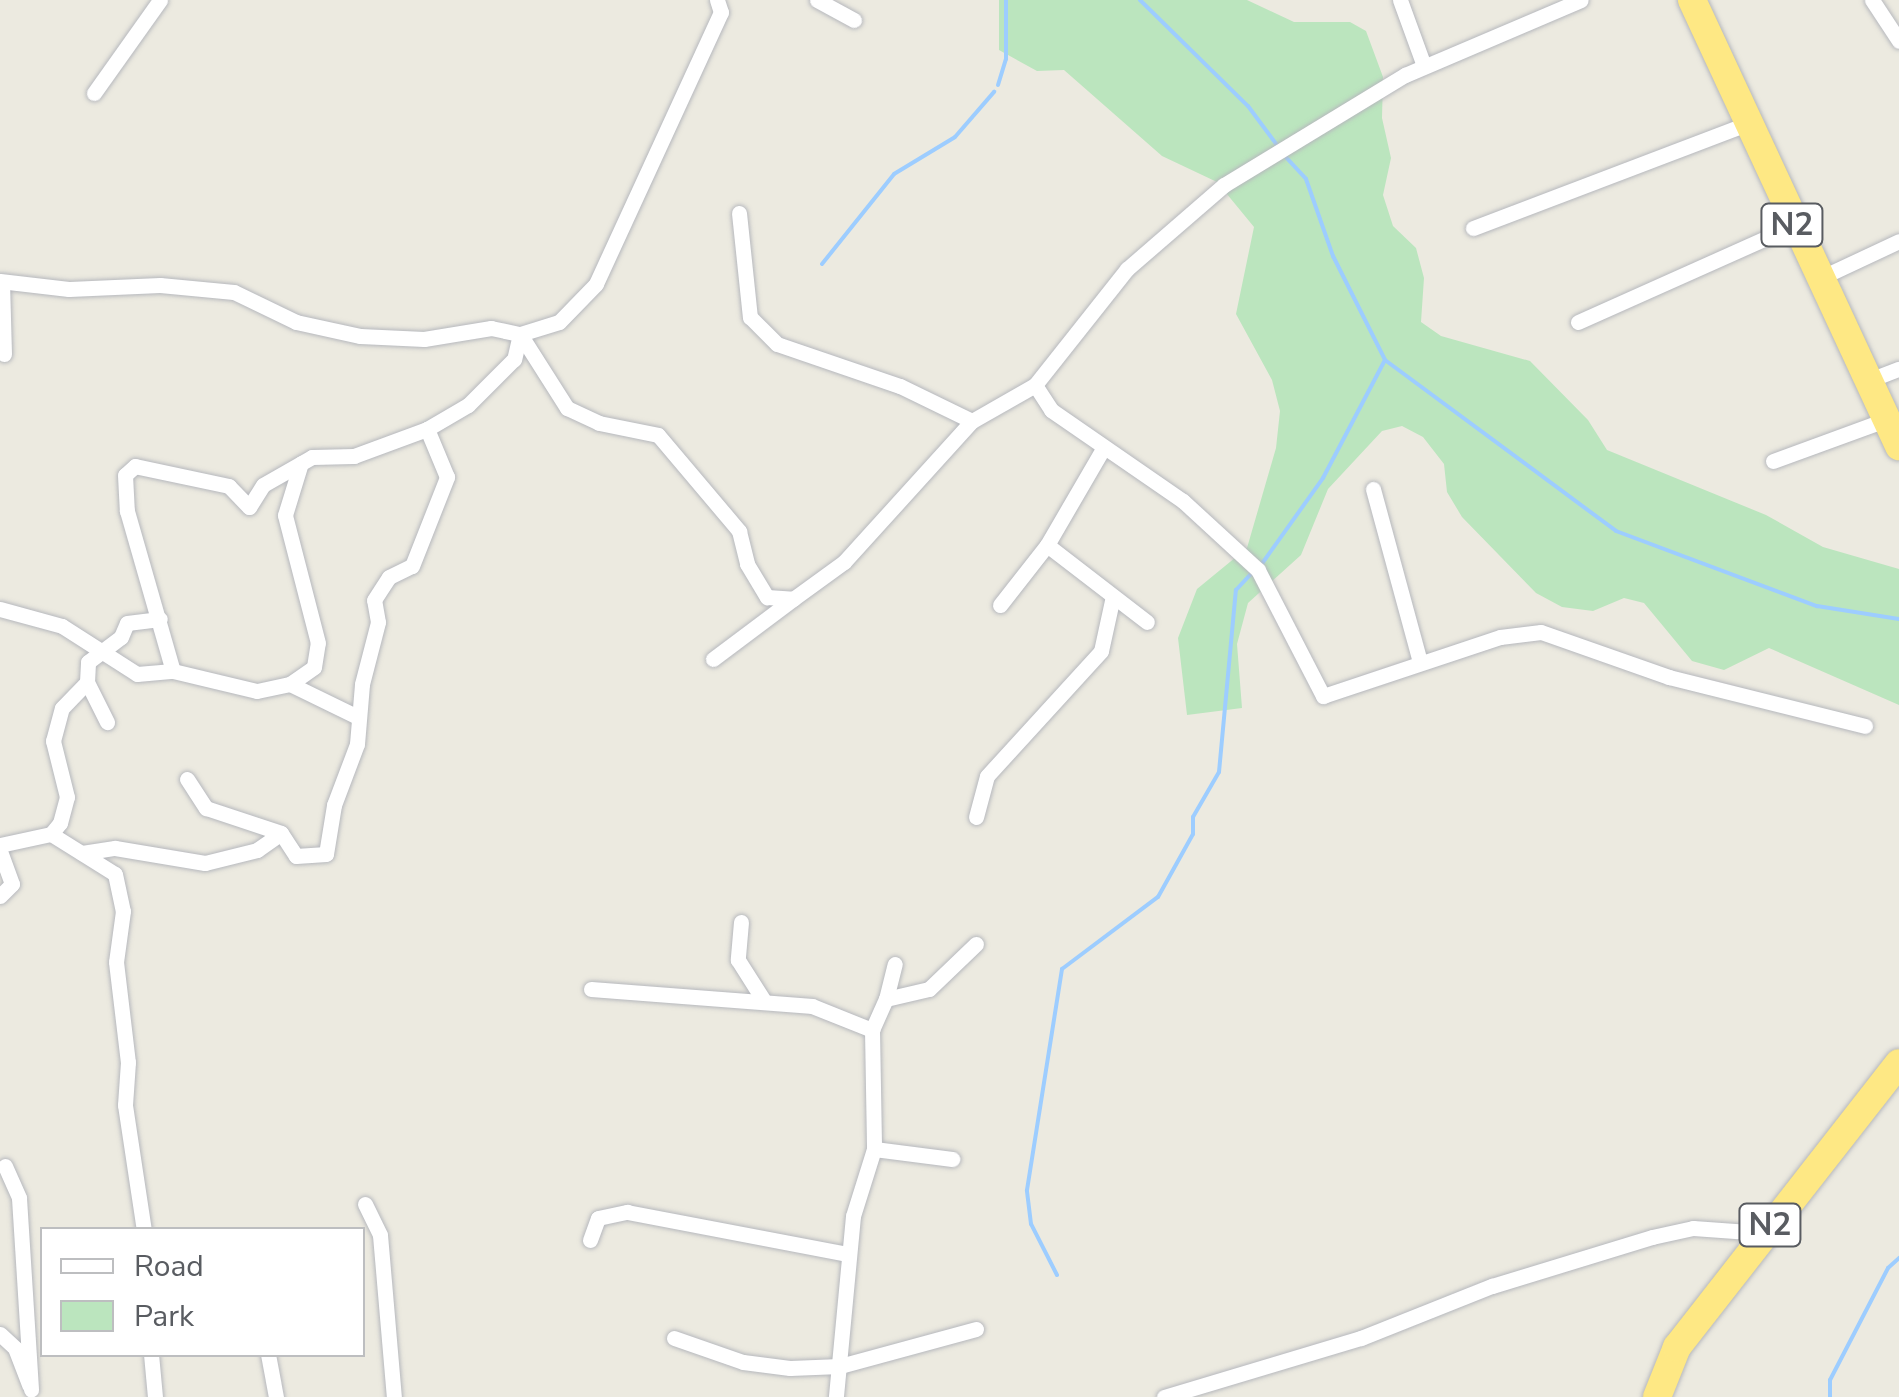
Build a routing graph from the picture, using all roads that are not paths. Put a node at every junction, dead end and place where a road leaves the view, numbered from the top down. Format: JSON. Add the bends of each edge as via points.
{"nodes":[{"id":1,"x":160,"y":0,"type":"edge"},
{"id":2,"x":718,"y":0,"type":"edge"},
{"id":3,"x":817,"y":0,"type":"edge"},
{"id":4,"x":1400,"y":0,"type":"edge"},
{"id":5,"x":1580,"y":0,"type":"edge"},
{"id":6,"x":1692,"y":0,"type":"edge"},
{"id":7,"x":1872,"y":0,"type":"edge"},
{"id":8,"x":854,"y":20,"type":"dead end"},
{"id":9,"x":1899,"y":41,"type":"edge"},
{"id":10,"x":1424,"y":66,"type":"junction"},
{"id":11,"x":94,"y":93,"type":"dead end"},
{"id":12,"x":1744,"y":124,"type":"junction"},
{"id":13,"x":739,"y":213,"type":"dead end"},
{"id":14,"x":1793,"y":226,"type":"junction"},
{"id":15,"x":1473,"y":228,"type":"dead end"},
{"id":16,"x":1899,"y":241,"type":"edge"},
{"id":17,"x":1818,"y":279,"type":"junction"},
{"id":18,"x":1,"y":282,"type":"edge"},
{"id":19,"x":1578,"y":322,"type":"dead end"},
{"id":20,"x":520,"y":334,"type":"junction"},
{"id":21,"x":4,"y":354,"type":"dead end"},
{"id":22,"x":1899,"y":369,"type":"edge"},
{"id":23,"x":1866,"y":381,"type":"junction"},
{"id":24,"x":1035,"y":385,"type":"junction"},
{"id":25,"x":1885,"y":420,"type":"junction"},
{"id":26,"x":972,"y":422,"type":"junction"},
{"id":27,"x":428,"y":430,"type":"junction"},
{"id":28,"x":1899,"y":446,"type":"edge"},
{"id":29,"x":1104,"y":447,"type":"junction"},
{"id":30,"x":1773,"y":461,"type":"dead end"},
{"id":31,"x":301,"y":464,"type":"junction"},
{"id":32,"x":1373,"y":489,"type":"dead end"},
{"id":33,"x":1047,"y":545,"type":"junction"},
{"id":34,"x":1113,"y":596,"type":"junction"},
{"id":35,"x":793,"y":599,"type":"junction"},
{"id":36,"x":1000,"y":605,"type":"dead end"},
{"id":37,"x":0,"y":608,"type":"edge"},
{"id":38,"x":160,"y":619,"type":"junction"},
{"id":39,"x":1147,"y":622,"type":"dead end"},
{"id":40,"x":99,"y":650,"type":"junction"},
{"id":41,"x":713,"y":659,"type":"dead end"},
{"id":42,"x":1420,"y":662,"type":"junction"},
{"id":43,"x":174,"y":671,"type":"junction"},
{"id":44,"x":88,"y":682,"type":"junction"},
{"id":45,"x":290,"y":684,"type":"junction"},
{"id":46,"x":356,"y":716,"type":"junction"},
{"id":47,"x":107,"y":722,"type":"dead end"},
{"id":48,"x":1865,"y":726,"type":"dead end"},
{"id":49,"x":187,"y":780,"type":"dead end"},
{"id":50,"x":976,"y":817,"type":"dead end"},
{"id":51,"x":253,"y":829,"type":"junction"},
{"id":52,"x":282,"y":833,"type":"junction"},
{"id":53,"x":51,"y":834,"type":"junction"},
{"id":54,"x":0,"y":848,"type":"edge"},
{"id":55,"x":258,"y":850,"type":"junction"},
{"id":56,"x":138,"y":852,"type":"junction"},
{"id":57,"x":82,"y":853,"type":"junction"},
{"id":58,"x":115,"y":874,"type":"junction"},
{"id":59,"x":0,"y":896,"type":"edge"},
{"id":60,"x":741,"y":922,"type":"dead end"},
{"id":61,"x":976,"y":944,"type":"dead end"},
{"id":62,"x":894,"y":964,"type":"dead end"},
{"id":63,"x":591,"y":989,"type":"dead end"},
{"id":64,"x":886,"y":999,"type":"junction"},
{"id":65,"x":764,"y":1000,"type":"junction"},
{"id":66,"x":872,"y":1030,"type":"junction"},
{"id":67,"x":1899,"y":1063,"type":"edge"},
{"id":68,"x":874,"y":1149,"type":"junction"},
{"id":69,"x":952,"y":1158,"type":"dead end"},
{"id":70,"x":4,"y":1166,"type":"dead end"},
{"id":71,"x":365,"y":1204,"type":"dead end"},
{"id":72,"x":144,"y":1227,"type":"edge"},
{"id":73,"x":1763,"y":1234,"type":"junction"},
{"id":74,"x":590,"y":1240,"type":"dead end"},
{"id":75,"x":848,"y":1254,"type":"junction"},
{"id":76,"x":976,"y":1329,"type":"dead end"},
{"id":77,"x":0,"y":1334,"type":"edge"},
{"id":78,"x":674,"y":1338,"type":"dead end"},
{"id":79,"x":151,"y":1357,"type":"edge"},
{"id":80,"x":269,"y":1357,"type":"edge"},
{"id":81,"x":840,"y":1366,"type":"junction"},
{"id":82,"x":34,"y":1393,"type":"edge"},
{"id":83,"x":155,"y":1397,"type":"edge"},
{"id":84,"x":276,"y":1397,"type":"edge"},
{"id":85,"x":394,"y":1397,"type":"edge"},
{"id":86,"x":836,"y":1397,"type":"edge"},
{"id":87,"x":1164,"y":1397,"type":"edge"},
{"id":88,"x":1657,"y":1397,"type":"edge"}],
"edges":[{"from":1,"to":11,"type":"street"},
{"from":2,"to":20,"type":"street","via":[[708,42],[645,166],[596,284],[559,322]]},
{"from":3,"to":8,"type":"street"},
{"from":4,"to":10,"type":"street"},
{"from":5,"to":10,"type":"street"},
{"from":6,"to":12,"type":"highway","number":"N2"},
{"from":7,"to":9,"type":"street"},
{"from":10,"to":24,"type":"street","via":[[1224,184],[1127,269]]},
{"from":12,"to":14,"type":"highway","number":"N2"},
{"from":12,"to":15,"type":"street"},
{"from":13,"to":26,"type":"street","via":[[750,317],[777,344],[900,386]]},
{"from":14,"to":17,"type":"highway","number":"N2"},
{"from":14,"to":19,"type":"street"},
{"from":16,"to":17,"type":"street"},
{"from":17,"to":23,"type":"highway","number":"N2"},
{"from":18,"to":20,"type":"street","via":[[234,292],[296,322],[360,336],[424,339],[492,328]]},
{"from":18,"to":21,"type":"street"},
{"from":20,"to":27,"type":"street","via":[[514,359],[468,405]]},
{"from":20,"to":35,"type":"street","via":[[567,408],[599,423],[658,434],[738,531],[747,564],[768,597]]},
{"from":22,"to":23,"type":"street"},
{"from":23,"to":25,"type":"highway","number":"N2"},
{"from":24,"to":26,"type":"street"},
{"from":24,"to":29,"type":"street","via":[[1050,410]]},
{"from":25,"to":28,"type":"highway","number":"N2"},
{"from":25,"to":30,"type":"street"},
{"from":26,"to":35,"type":"street","via":[[844,562]]},
{"from":27,"to":31,"type":"street","via":[[354,456]]},
{"from":27,"to":46,"type":"street","via":[[447,477],[412,566],[389,576],[374,600],[378,622]]},
{"from":29,"to":33,"type":"street"},
{"from":29,"to":42,"type":"street","via":[[1182,501],[1258,570],[1323,696]]},
{"from":31,"to":38,"type":"street","via":[[263,485],[249,507],[228,486],[135,466],[124,474],[126,512]]},
{"from":31,"to":45,"type":"street","via":[[285,514],[318,643],[314,667]]},
{"from":32,"to":42,"type":"street"},
{"from":33,"to":34,"type":"street"},
{"from":33,"to":36,"type":"street"},
{"from":34,"to":39,"type":"street"},
{"from":34,"to":50,"type":"street","via":[[1100,651],[987,776]]},
{"from":35,"to":41,"type":"street"},
{"from":37,"to":40,"type":"street","via":[[62,626]]},
{"from":38,"to":40,"type":"street","via":[[127,622],[121,637]]},
{"from":38,"to":43,"type":"street"},
{"from":40,"to":43,"type":"street","via":[[136,674]]},
{"from":40,"to":44,"type":"street","via":[[88,662]]},
{"from":42,"to":48,"type":"street","via":[[1500,637],[1541,632],[1669,677]]},
{"from":43,"to":45,"type":"street","via":[[257,691]]},
{"from":44,"to":47,"type":"street"},
{"from":44,"to":53,"type":"street","via":[[62,708],[53,741],[67,797]]},
{"from":45,"to":46,"type":"street"},
{"from":46,"to":52,"type":"street","via":[[357,744],[334,805],[326,854],[296,856]]},
{"from":49,"to":51,"type":"street","via":[[206,808]]},
{"from":51,"to":52,"type":"street","via":[[262,824]]},
{"from":51,"to":55,"type":"street"},
{"from":52,"to":55,"type":"street"},
{"from":53,"to":54,"type":"street"},
{"from":53,"to":57,"type":"street"},
{"from":54,"to":59,"type":"street","via":[[12,884]]},
{"from":55,"to":56,"type":"street","via":[[205,863]]},
{"from":56,"to":57,"type":"street"},
{"from":56,"to":58,"type":"street"},
{"from":57,"to":58,"type":"street"},
{"from":58,"to":72,"type":"street","via":[[124,911],[116,962],[128,1062],[125,1106]]},
{"from":60,"to":65,"type":"street","via":[[738,960]]},
{"from":61,"to":64,"type":"street","via":[[929,989]]},
{"from":62,"to":64,"type":"street"},
{"from":63,"to":65,"type":"street"},
{"from":64,"to":66,"type":"street"},
{"from":65,"to":66,"type":"street","via":[[812,1006]]},
{"from":66,"to":68,"type":"street"},
{"from":67,"to":73,"type":"highway","number":"N2"},
{"from":68,"to":69,"type":"street"},
{"from":68,"to":75,"type":"street"},
{"from":70,"to":82,"type":"street","via":[[19,1198]]},
{"from":71,"to":85,"type":"street","via":[[380,1235]]},
{"from":73,"to":87,"type":"street","via":[[1694,1228],[1652,1236],[1492,1286],[1345,1344]]},
{"from":73,"to":88,"type":"highway","number":"N2","via":[[1676,1347]]},
{"from":74,"to":75,"type":"street","via":[[598,1218],[627,1212]]},
{"from":75,"to":81,"type":"street"},
{"from":76,"to":81,"type":"street"},
{"from":77,"to":82,"type":"street","via":[[15,1348]]},
{"from":78,"to":81,"type":"street","via":[[743,1362]]},
{"from":79,"to":83,"type":"street"},
{"from":80,"to":84,"type":"street"},
{"from":81,"to":86,"type":"street"}]}
